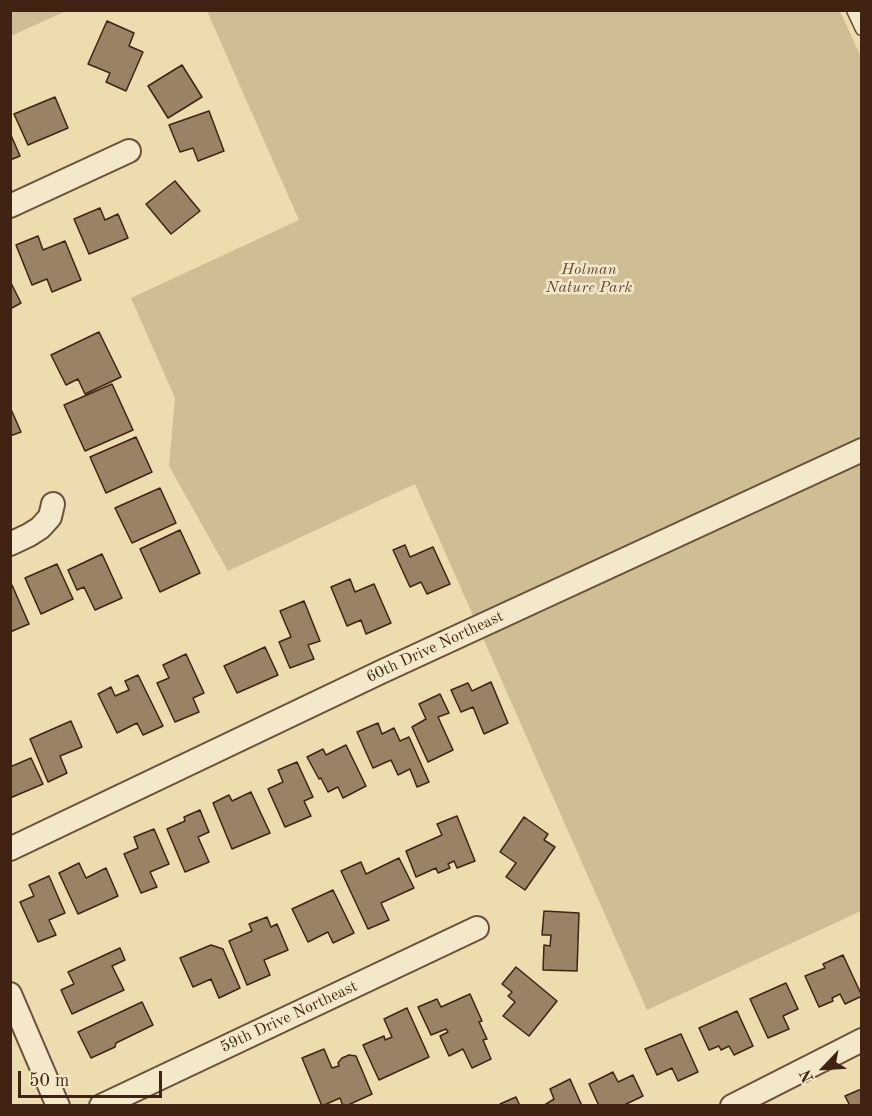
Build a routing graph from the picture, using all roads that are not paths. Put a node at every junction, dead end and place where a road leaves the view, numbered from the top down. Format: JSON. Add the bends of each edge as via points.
{"nodes":[{"id":1,"x":853,"y":10,"type":"edge"},
{"id":2,"x":861,"y":29,"type":"edge"},
{"id":3,"x":129,"y":151,"type":"dead end"},
{"id":4,"x":10,"y":206,"type":"edge"},
{"id":5,"x":861,"y":450,"type":"edge"},
{"id":6,"x":53,"y":504,"type":"dead end"},
{"id":7,"x":10,"y":544,"type":"edge"},
{"id":8,"x":10,"y":849,"type":"edge"},
{"id":9,"x":477,"y":928,"type":"dead end"},
{"id":10,"x":10,"y":994,"type":"edge"},
{"id":11,"x":861,"y":1040,"type":"edge"},
{"id":12,"x":58,"y":1106,"type":"edge"},
{"id":13,"x":101,"y":1106,"type":"edge"},
{"id":14,"x":732,"y":1106,"type":"edge"}],
"edges":[{"from":1,"to":2,"type":"lane"},
{"from":3,"to":4,"type":"street"},
{"from":5,"to":8,"type":"street","name":"60th Drive Northeast"},
{"from":6,"to":7,"type":"street","via":[[50,517],[40,528]]},
{"from":9,"to":13,"type":"street","name":"59th Drive Northeast"},
{"from":10,"to":12,"type":"street"},
{"from":11,"to":14,"type":"street"}]}
